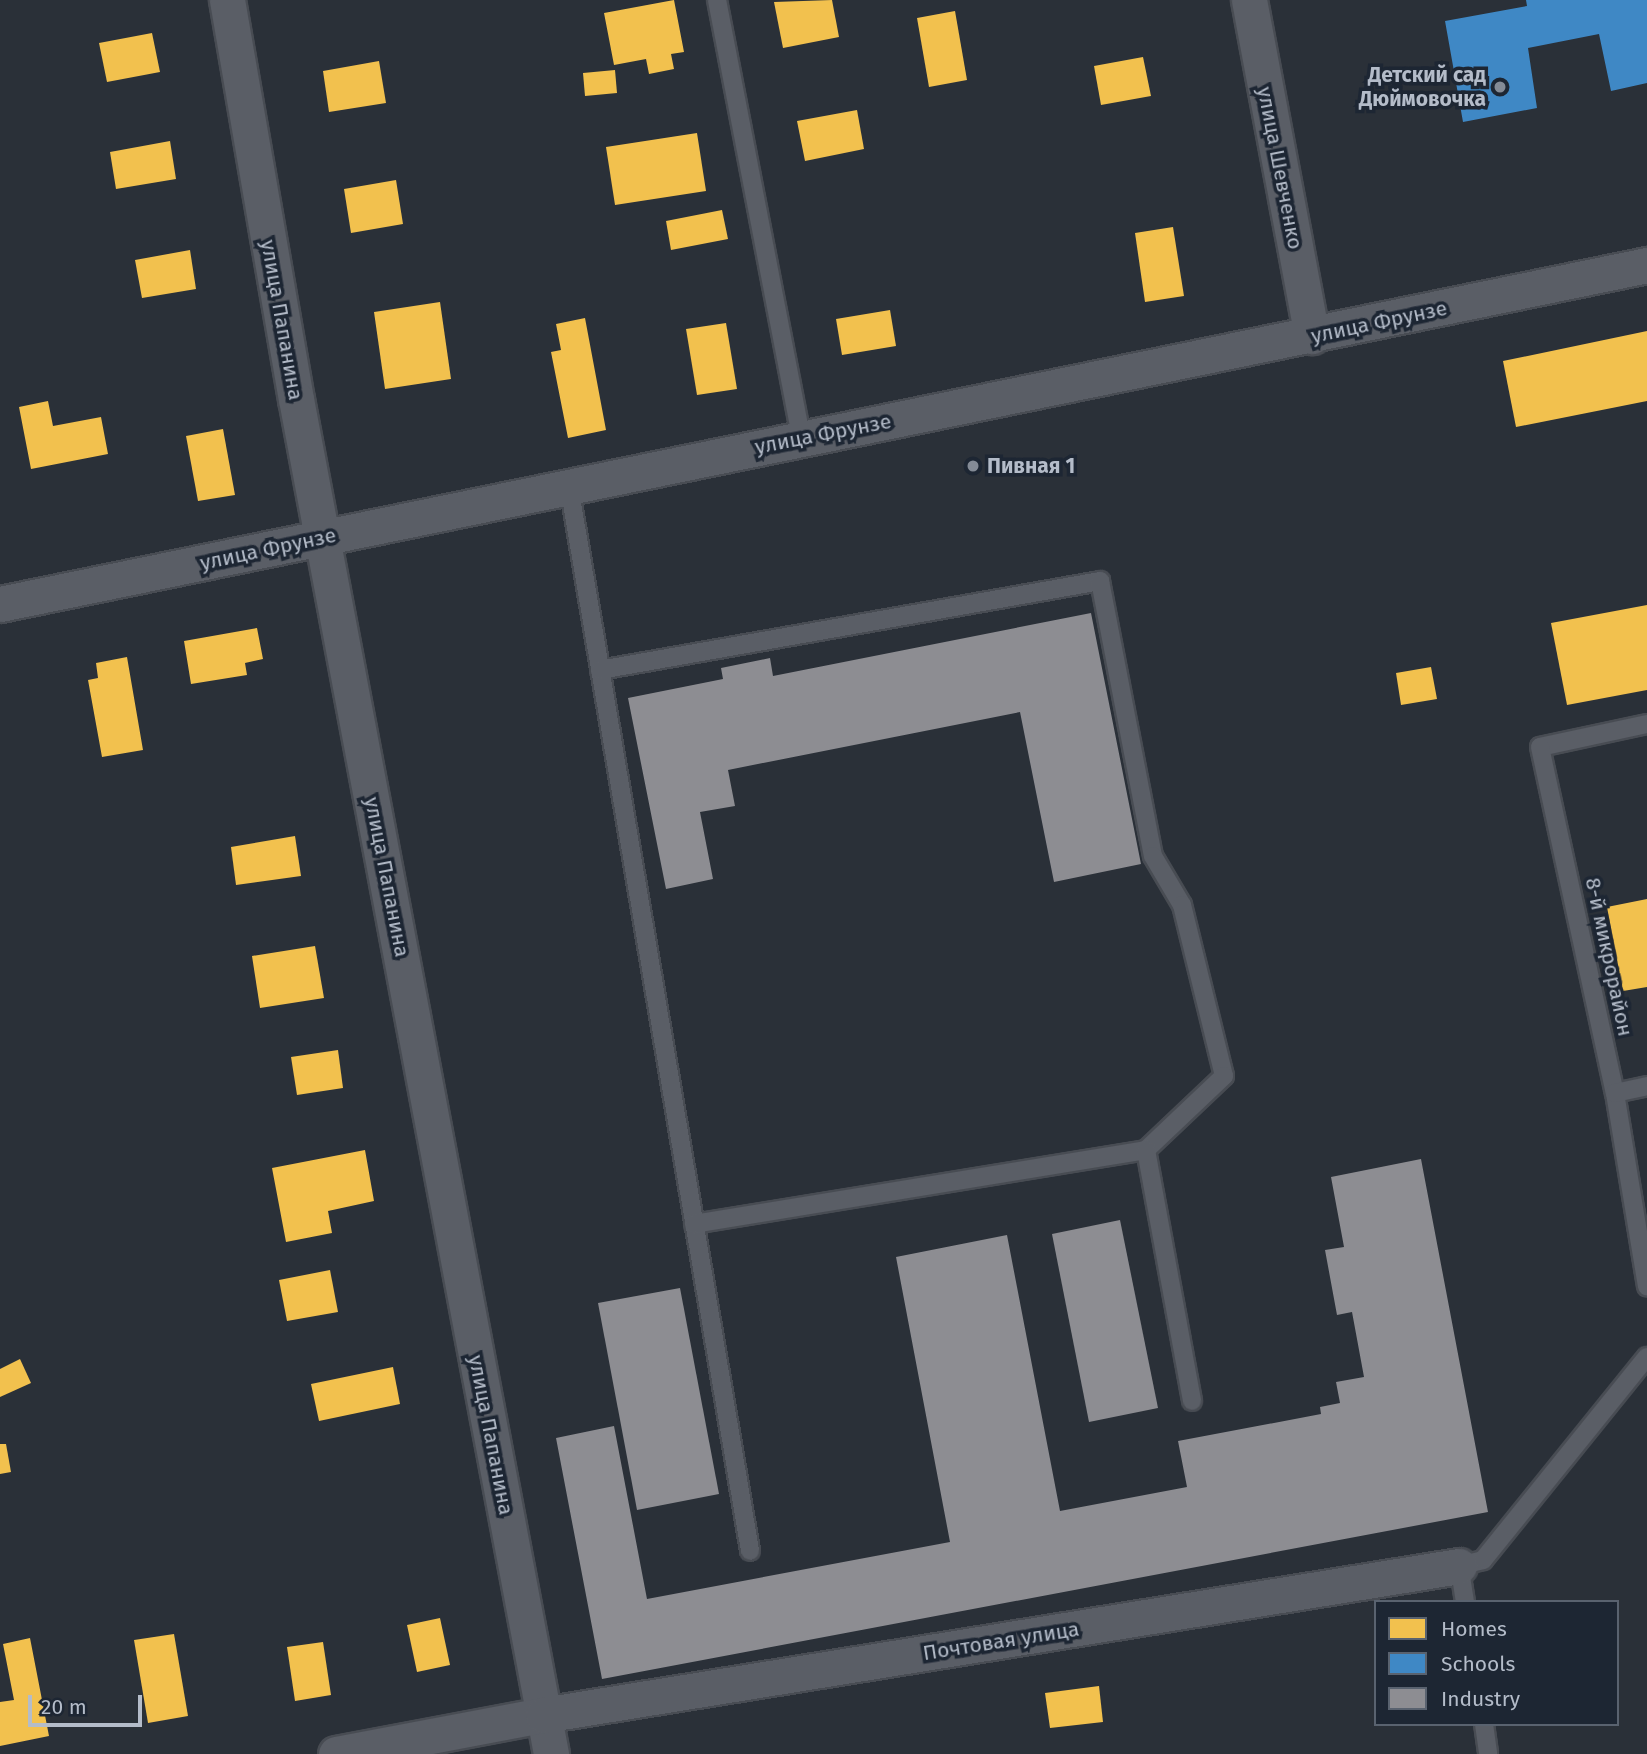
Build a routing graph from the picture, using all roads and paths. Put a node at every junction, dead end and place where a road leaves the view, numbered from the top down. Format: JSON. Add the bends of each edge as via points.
{"nodes":[{"id":1,"x":227,"y":0,"type":"edge"},
{"id":2,"x":717,"y":0,"type":"edge"},
{"id":3,"x":1249,"y":0,"type":"edge"},
{"id":4,"x":1647,"y":265,"type":"edge"},
{"id":5,"x":1311,"y":336,"type":"junction"},
{"id":6,"x":801,"y":438,"type":"junction"},
{"id":7,"x":569,"y":486,"type":"junction"},
{"id":8,"x":324,"y":537,"type":"junction"},
{"id":9,"x":0,"y":604,"type":"edge"},
{"id":10,"x":600,"y":670,"type":"junction"},
{"id":11,"x":1647,"y":724,"type":"edge"},
{"id":12,"x":1647,"y":1086,"type":"edge"},
{"id":13,"x":1615,"y":1093,"type":"junction"},
{"id":14,"x":1146,"y":1150,"type":"junction"},
{"id":15,"x":694,"y":1224,"type":"junction"},
{"id":16,"x":1647,"y":1286,"type":"edge"},
{"id":17,"x":1647,"y":1357,"type":"edge"},
{"id":18,"x":1192,"y":1401,"type":"dead end"},
{"id":19,"x":750,"y":1551,"type":"dead end"},
{"id":20,"x":1459,"y":1566,"type":"junction"},
{"id":21,"x":1465,"y":1600,"type":"edge"},
{"id":22,"x":543,"y":1715,"type":"junction"},
{"id":23,"x":1484,"y":1726,"type":"edge"},
{"id":24,"x":336,"y":1754,"type":"edge"},
{"id":25,"x":551,"y":1754,"type":"edge"},
{"id":26,"x":1488,"y":1754,"type":"edge"}],
"edges":[{"from":1,"to":8,"type":"street","name":"улица Папанина"},
{"from":2,"to":6,"type":"lane"},
{"from":3,"to":5,"type":"street","name":"улица Шевченко"},
{"from":4,"to":5,"type":"street","name":"улица Фрунзе"},
{"from":5,"to":6,"type":"street","name":"улица Фрунзе"},
{"from":6,"to":7,"type":"street","name":"улица Фрунзе"},
{"from":7,"to":8,"type":"street","name":"улица Фрунзе"},
{"from":7,"to":10,"type":"lane"},
{"from":8,"to":9,"type":"street","name":"улица Фрунзе"},
{"from":8,"to":22,"type":"street","name":"улица Папанина"},
{"from":10,"to":14,"type":"lane","via":[[1100,581],[1153,856],[1182,905],[1224,1076]]},
{"from":10,"to":15,"type":"lane"},
{"from":11,"to":13,"type":"lane","name":"8-й микрорайон","via":[[1540,747]]},
{"from":12,"to":13,"type":"lane"},
{"from":13,"to":16,"type":"lane","name":"8-й микрорайон"},
{"from":14,"to":15,"type":"lane"},
{"from":14,"to":18,"type":"lane"},
{"from":15,"to":19,"type":"lane"},
{"from":17,"to":20,"type":"lane","via":[[1483,1560]]},
{"from":20,"to":21,"type":"lane"},
{"from":20,"to":22,"type":"street","name":"Почтовая улица"},
{"from":22,"to":24,"type":"street","name":"Почтовая улица"},
{"from":22,"to":25,"type":"street","name":"улица Папанина"},
{"from":23,"to":26,"type":"lane"}]}
